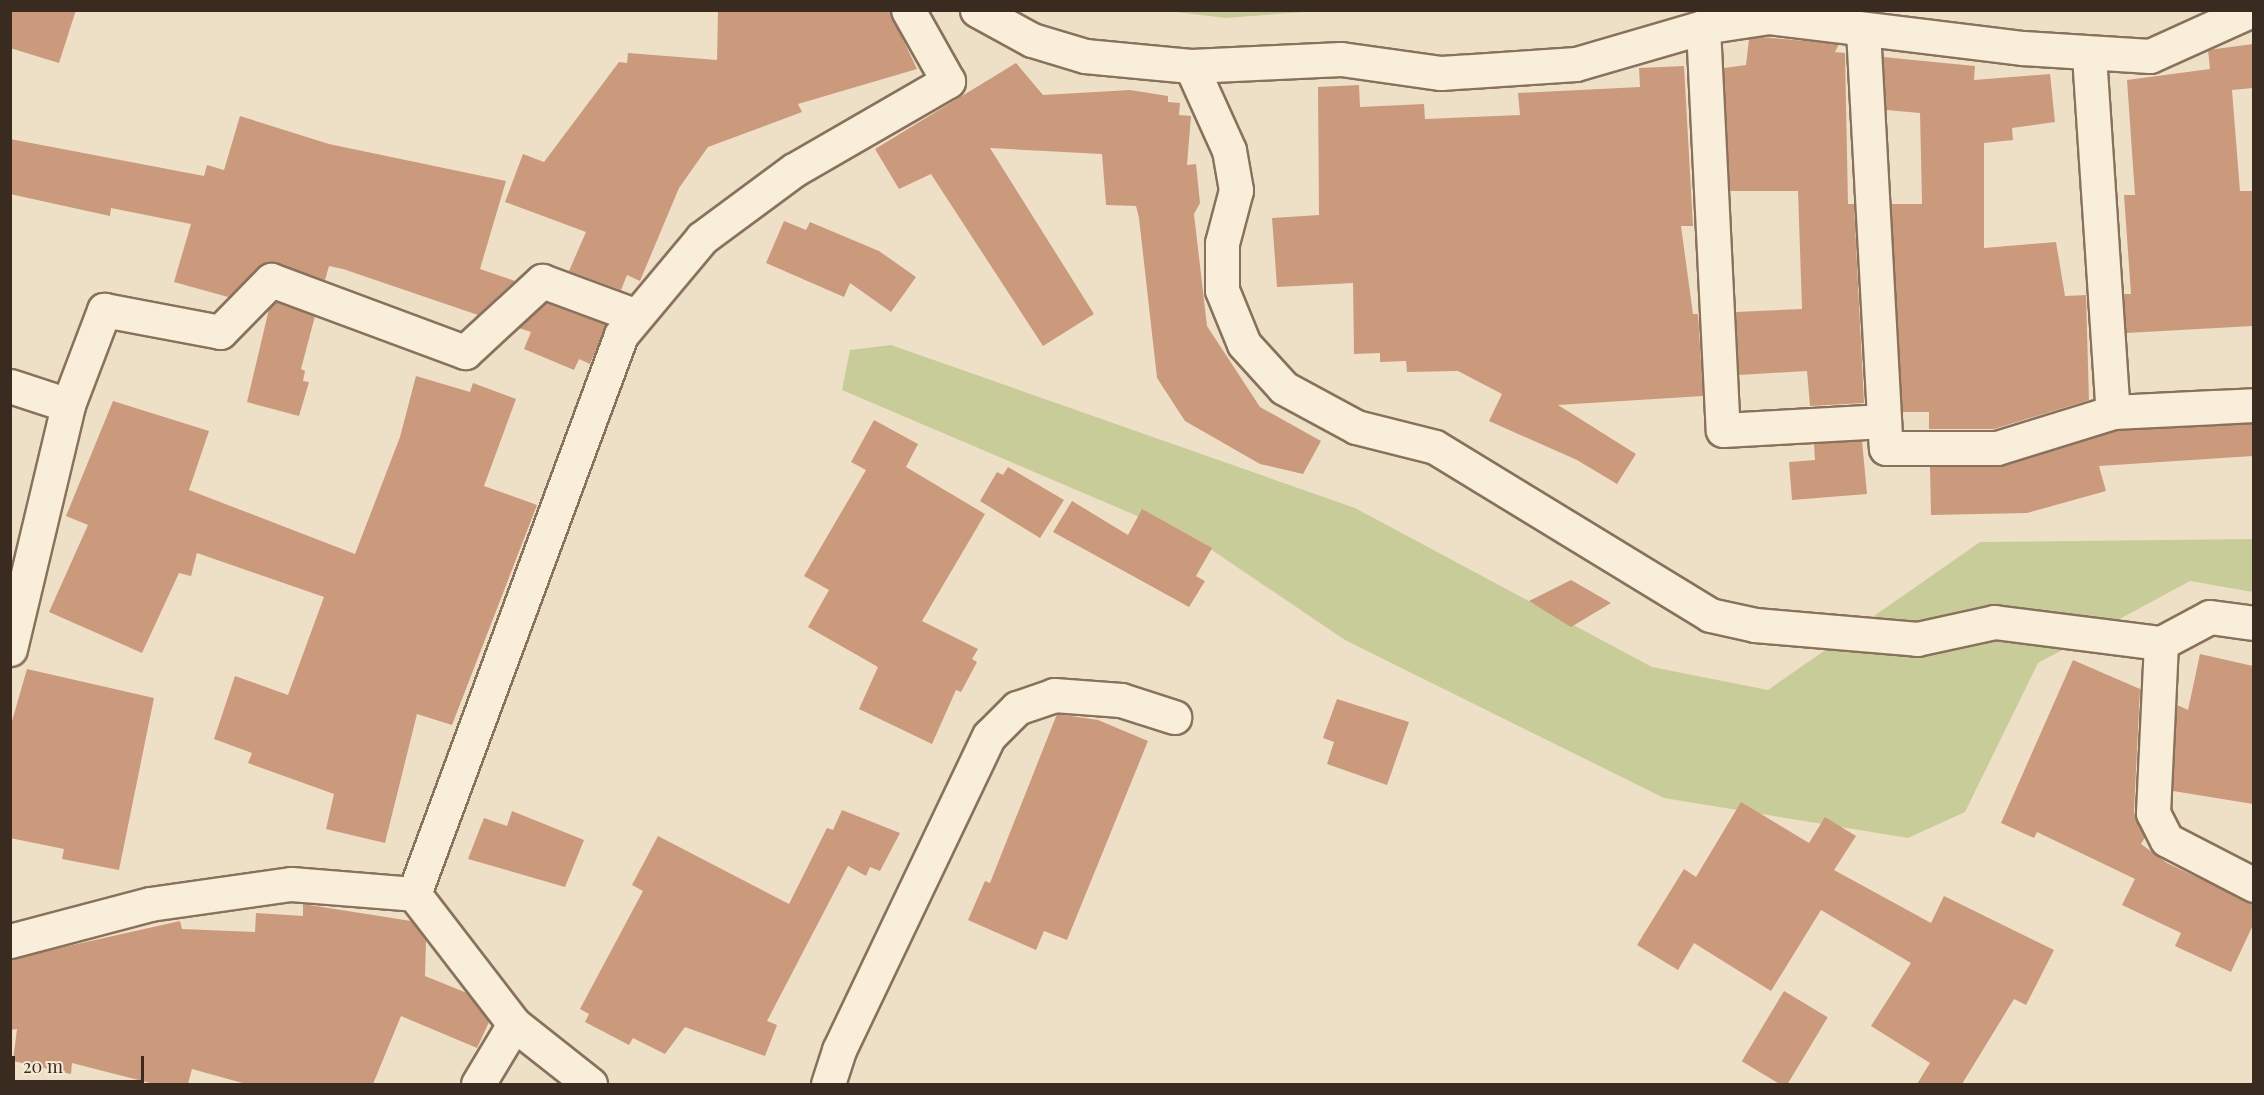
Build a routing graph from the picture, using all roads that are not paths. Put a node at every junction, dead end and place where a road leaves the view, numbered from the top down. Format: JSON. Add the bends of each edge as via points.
{"nodes":[{"id":1,"x":908,"y":10,"type":"edge"},
{"id":2,"x":977,"y":10,"type":"edge"},
{"id":3,"x":2252,"y":10,"type":"edge"},
{"id":4,"x":1703,"y":27,"type":"junction"},
{"id":5,"x":1863,"y":30,"type":"junction"},
{"id":6,"x":2089,"y":55,"type":"junction"},
{"id":7,"x":1191,"y":66,"type":"junction"},
{"id":8,"x":634,"y":315,"type":"junction"},
{"id":9,"x":10,"y":386,"type":"edge"},
{"id":10,"x":68,"y":405,"type":"junction"},
{"id":11,"x":2253,"y":405,"type":"edge"},
{"id":12,"x":2113,"y":412,"type":"junction"},
{"id":13,"x":1884,"y":421,"type":"junction"},
{"id":14,"x":2253,"y":623,"type":"edge"},
{"id":15,"x":2161,"y":643,"type":"junction"},
{"id":16,"x":10,"y":649,"type":"edge"},
{"id":17,"x":1174,"y":717,"type":"dead end"},
{"id":18,"x":2253,"y":885,"type":"edge"},
{"id":19,"x":414,"y":894,"type":"junction"},
{"id":20,"x":10,"y":941,"type":"edge"},
{"id":21,"x":513,"y":1024,"type":"junction"},
{"id":22,"x":478,"y":1084,"type":"edge"},
{"id":23,"x":590,"y":1084,"type":"edge"},
{"id":24,"x":828,"y":1084,"type":"edge"}],
"edges":[{"from":1,"to":8,"type":"street","via":[[948,81],[794,170],[702,238]]},
{"from":2,"to":7,"type":"street","via":[[1032,40],[1085,56]]},
{"from":3,"to":6,"type":"street","via":[[2150,56]]},
{"from":4,"to":5,"type":"street","via":[[1769,17]]},
{"from":4,"to":7,"type":"street","via":[[1576,64],[1441,73],[1341,59]]},
{"from":4,"to":13,"type":"street","via":[[1723,430]]},
{"from":5,"to":6,"type":"street"},
{"from":5,"to":13,"type":"street"},
{"from":6,"to":12,"type":"street"},
{"from":7,"to":15,"type":"street","via":[[1229,150],[1236,190],[1222,243],[1222,290],[1244,344],[1284,388],[1356,427],[1435,447],[1710,615],[1755,625],[1917,639],[1994,622]]},
{"from":8,"to":10,"type":"street","via":[[542,281],[465,352],[271,280],[220,332],[104,310]]},
{"from":8,"to":19,"type":"street","via":[[621,335]]},
{"from":9,"to":10,"type":"street"},
{"from":10,"to":16,"type":"street"},
{"from":11,"to":12,"type":"street"},
{"from":12,"to":13,"type":"street","via":[[1997,448],[1886,448]]},
{"from":14,"to":15,"type":"street","via":[[2210,616]]},
{"from":15,"to":18,"type":"street","via":[[2153,813],[2167,840]]},
{"from":17,"to":24,"type":"street","via":[[1121,700],[1054,694],[1017,708],[989,736],[839,1050]]},
{"from":19,"to":20,"type":"street","via":[[291,884],[150,904]]},
{"from":19,"to":21,"type":"street"},
{"from":21,"to":22,"type":"street"},
{"from":21,"to":23,"type":"street"}]}
